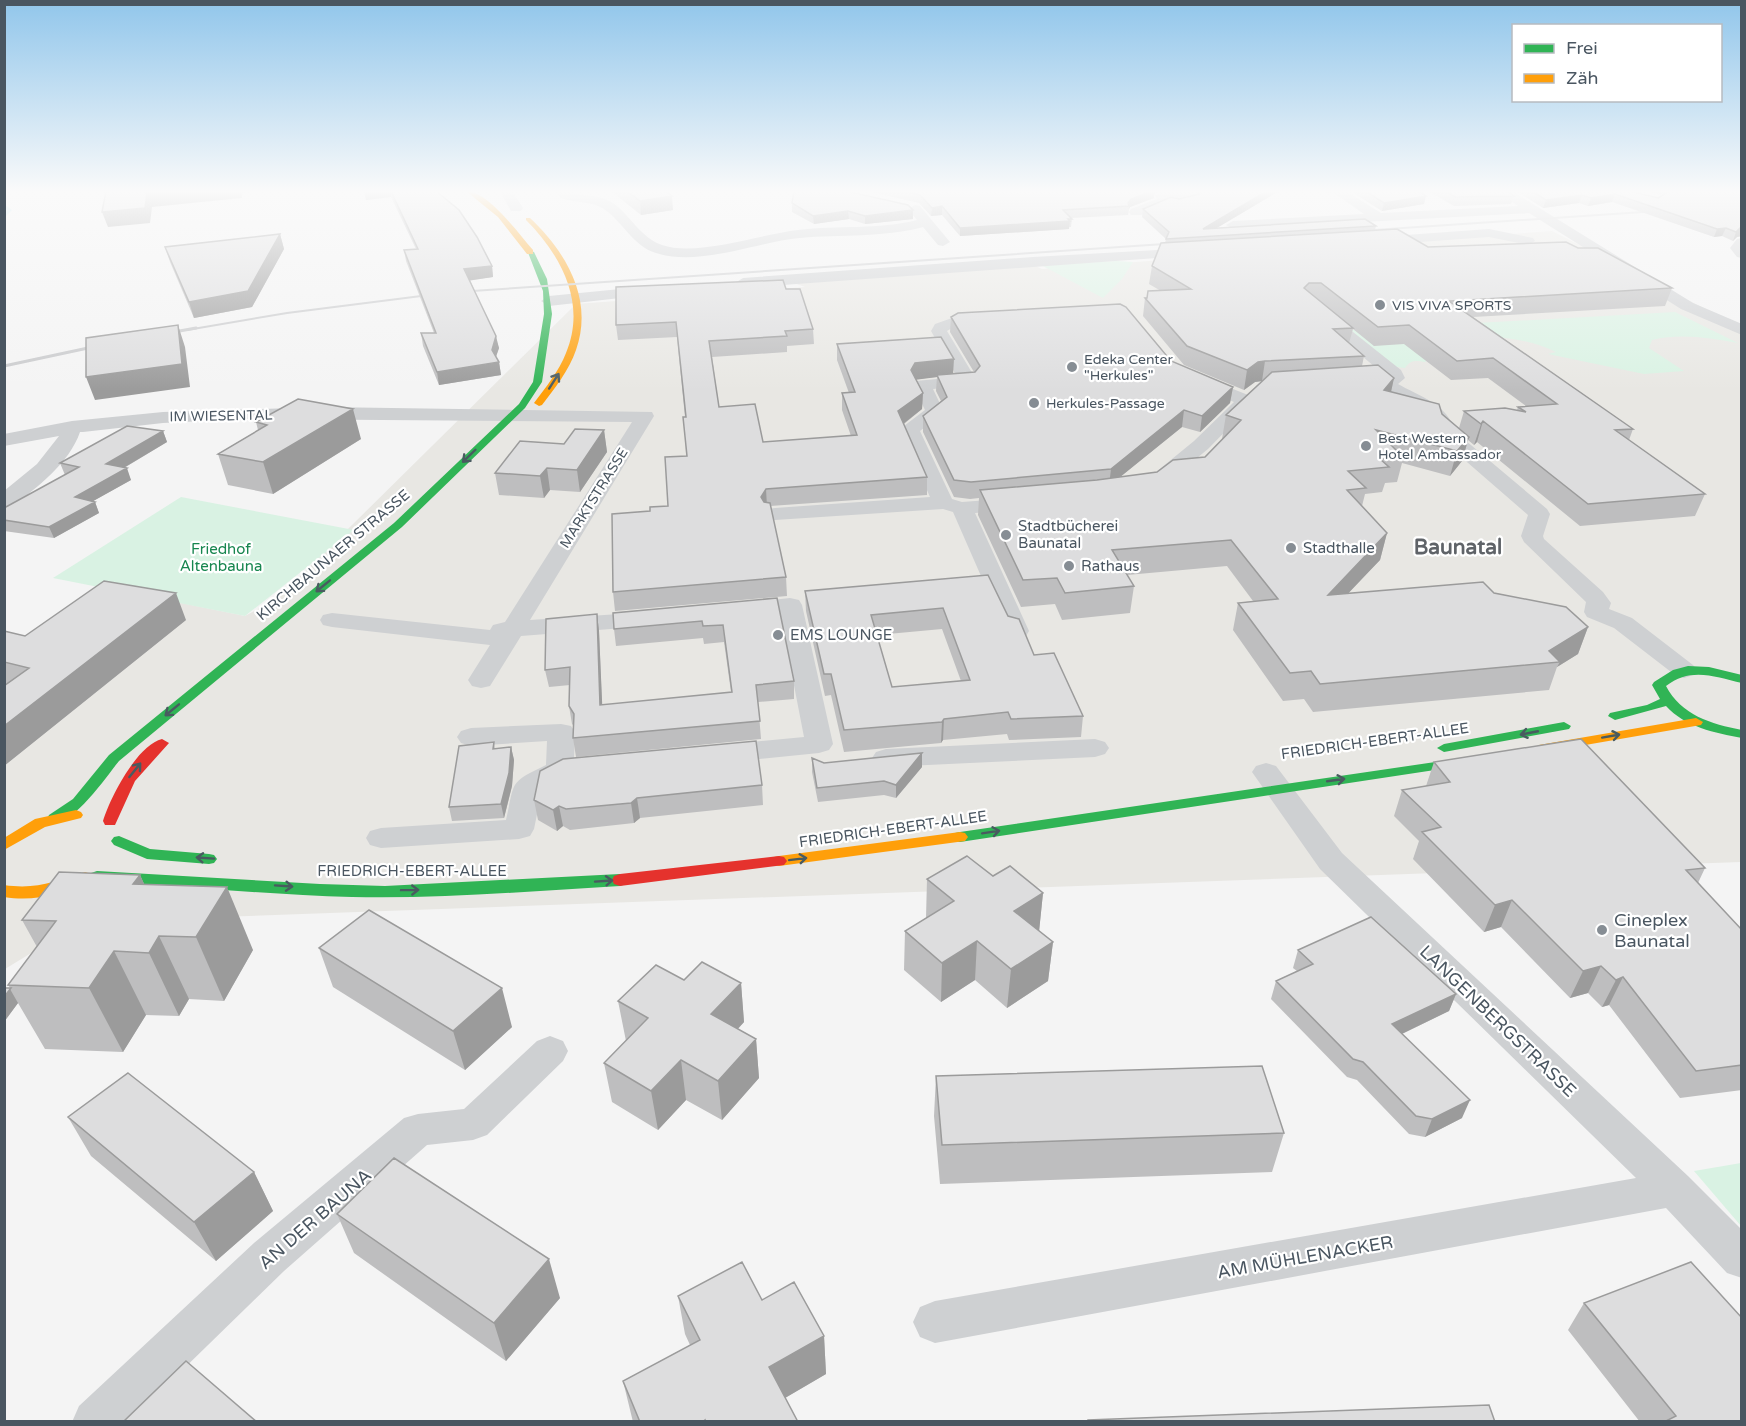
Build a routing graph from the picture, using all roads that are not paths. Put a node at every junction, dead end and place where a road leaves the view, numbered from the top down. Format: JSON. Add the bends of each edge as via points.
{"nodes":[{"id":1,"x":535,"y":258,"type":"edge"},
{"id":2,"x":562,"y":258,"type":"edge"},
{"id":3,"x":1102,"y":258,"type":"edge"},
{"id":4,"x":1609,"y":258,"type":"edge"},
{"id":5,"x":732,"y":284,"type":"edge"},
{"id":6,"x":663,"y":290,"type":"edge"},
{"id":7,"x":576,"y":298,"type":"junction"},
{"id":8,"x":549,"y":301,"type":"junction"},
{"id":9,"x":1311,"y":306,"type":"edge"},
{"id":10,"x":952,"y":323,"type":"edge"},
{"id":11,"x":1742,"y":330,"type":"edge"},
{"id":12,"x":1177,"y":371,"type":"edge"},
{"id":13,"x":1262,"y":388,"type":"edge"},
{"id":14,"x":1246,"y":401,"type":"junction"},
{"id":15,"x":520,"y":416,"type":"junction"},
{"id":16,"x":72,"y":427,"type":"junction"},
{"id":17,"x":4,"y":440,"type":"edge"},
{"id":18,"x":1146,"y":490,"type":"edge"},
{"id":19,"x":4,"y":502,"type":"edge"},
{"id":20,"x":1034,"y":502,"type":"edge"},
{"id":21,"x":953,"y":505,"type":"junction"},
{"id":22,"x":775,"y":514,"type":"edge"},
{"id":23,"x":356,"y":578,"type":"dead end"},
{"id":24,"x":720,"y":612,"type":"edge"},
{"id":25,"x":674,"y":616,"type":"edge"},
{"id":26,"x":332,"y":620,"type":"dead end"},
{"id":27,"x":1017,"y":631,"type":"edge"},
{"id":28,"x":508,"y":633,"type":"junction"},
{"id":29,"x":1684,"y":670,"type":"junction"},
{"id":30,"x":1741,"y":678,"type":"edge"},
{"id":31,"x":481,"y":680,"type":"dead end"},
{"id":32,"x":1667,"y":701,"type":"junction"},
{"id":33,"x":1599,"y":719,"type":"dead end"},
{"id":34,"x":1696,"y":722,"type":"junction"},
{"id":35,"x":1577,"y":723,"type":"dead end"},
{"id":36,"x":1742,"y":734,"type":"edge"},
{"id":37,"x":171,"y":735,"type":"dead end"},
{"id":38,"x":471,"y":737,"type":"dead end"},
{"id":39,"x":1095,"y":748,"type":"dead end"},
{"id":40,"x":1429,"y":750,"type":"dead end"},
{"id":41,"x":1525,"y":752,"type":"edge"},
{"id":42,"x":690,"y":757,"type":"edge"},
{"id":43,"x":837,"y":757,"type":"junction"},
{"id":44,"x":1490,"y":758,"type":"edge"},
{"id":45,"x":607,"y":765,"type":"edge"},
{"id":46,"x":560,"y":769,"type":"junction"},
{"id":47,"x":1269,"y":776,"type":"junction"},
{"id":48,"x":101,"y":818,"type":"junction"},
{"id":49,"x":54,"y":819,"type":"junction"},
{"id":50,"x":381,"y":838,"type":"dead end"},
{"id":51,"x":4,"y":845,"type":"edge"},
{"id":52,"x":221,"y":860,"type":"dead end"},
{"id":53,"x":103,"y":865,"type":"dead end"},
{"id":54,"x":87,"y":877,"type":"junction"},
{"id":55,"x":4,"y":891,"type":"edge"},
{"id":56,"x":37,"y":894,"type":"junction"},
{"id":57,"x":4,"y":909,"type":"edge"},
{"id":58,"x":550,"y":1051,"type":"dead end"},
{"id":59,"x":1674,"y":1189,"type":"junction"},
{"id":60,"x":1742,"y":1259,"type":"edge"},
{"id":61,"x":935,"y":1322,"type":"dead end"},
{"id":62,"x":95,"y":1422,"type":"edge"}],
"edges":[{"from":1,"to":8,"type":"street","name":"KIRCHBAUNAER STRASSE"},
{"from":2,"to":7,"type":"street","name":"KIRCHBAUNAER STRASSE"},
{"from":3,"to":5,"type":"street"},
{"from":4,"to":11,"type":"street","via":[[1687,306]]},
{"from":6,"to":7,"type":"street"},
{"from":7,"to":8,"type":"street"},
{"from":15,"to":7,"type":"street","name":"KIRCHBAUNAER STRASSE","one_way":true,"via":[[557,376],[570,351],[577,317]]},
{"from":8,"to":15,"type":"street","name":"KIRCHBAUNAER STRASSE","via":[[540,379]]},
{"from":9,"to":29,"type":"street","via":[[1395,374],[1396,378],[1381,382],[1435,413],[1443,422],[1444,432],[1539,514],[1535,542],[1595,597],[1599,603],[1596,612],[1623,623]]},
{"from":10,"to":21,"type":"street","via":[[939,331],[968,381],[922,385],[935,412],[910,429]]},
{"from":12,"to":14,"type":"street"},
{"from":13,"to":14,"type":"street"},
{"from":14,"to":18,"type":"street"},
{"from":15,"to":16,"type":"street","name":"IM WIESENTAL","via":[[216,415]]},
{"from":15,"to":23,"type":"street","name":"KIRCHBAUNAER STRASSE","via":[[442,502]]},
{"from":15,"to":28,"type":"street","name":"MARKTSTRASSE","via":[[645,416]]},
{"from":15,"to":49,"type":"street","name":"KIRCHBAUNAER STRASSE","one_way":true,"via":[[398,525],[114,758],[78,802]]},
{"from":16,"to":17,"type":"street","name":"IM WIESENTAL"},
{"from":16,"to":19,"type":"street","via":[[60,451]]},
{"from":20,"to":21,"type":"street"},
{"from":21,"to":22,"type":"street"},
{"from":21,"to":27,"type":"street"},
{"from":24,"to":43,"type":"street","via":[[790,604]]},
{"from":25,"to":28,"type":"street"},
{"from":26,"to":28,"type":"street"},
{"from":28,"to":31,"type":"street","name":"MARKTSTRASSE"},
{"from":29,"to":30,"type":"street","via":[[1708,670]]},
{"from":29,"to":32,"type":"street","via":[[1670,674],[1659,685]]},
{"from":32,"to":33,"type":"street"},
{"from":32,"to":34,"type":"street"},
{"from":34,"to":36,"type":"street"},
{"from":41,"to":34,"type":"street","one_way":true},
{"from":35,"to":40,"type":"street","name":"FRIEDRICH-EBERT-ALLEE","one_way":true},
{"from":48,"to":37,"type":"street","one_way":true,"via":[[137,765]]},
{"from":38,"to":46,"type":"street","via":[[561,732]]},
{"from":39,"to":43,"type":"street"},
{"from":42,"to":43,"type":"street"},
{"from":47,"to":44,"type":"street","name":"FRIEDRICH-EBERT-ALLEE","one_way":true},
{"from":45,"to":46,"type":"street"},
{"from":46,"to":50,"type":"street","via":[[528,785],[519,829]]},
{"from":54,"to":47,"type":"street","name":"FRIEDRICH-EBERT-ALLEE","one_way":true,"via":[[351,891],[462,890],[634,879],[954,838]]},
{"from":47,"to":59,"type":"street","name":"LANGENBERGSTRASSE","via":[[1331,861]]},
{"from":48,"to":49,"type":"street"},
{"from":52,"to":48,"type":"street","one_way":true,"via":[[147,854],[116,847],[117,830]]},
{"from":49,"to":51,"type":"street","via":[[26,830]]},
{"from":53,"to":54,"type":"street"},
{"from":54,"to":56,"type":"street"},
{"from":55,"to":56,"type":"street"},
{"from":56,"to":57,"type":"street"},
{"from":58,"to":62,"type":"street","name":"AN DER BAUNA","via":[[473,1124],[418,1130],[269,1257]]},
{"from":59,"to":60,"type":"street","name":"LANGENBERGSTRASSE"},
{"from":59,"to":61,"type":"street","name":"AM MÜHLENACKER"}]}
